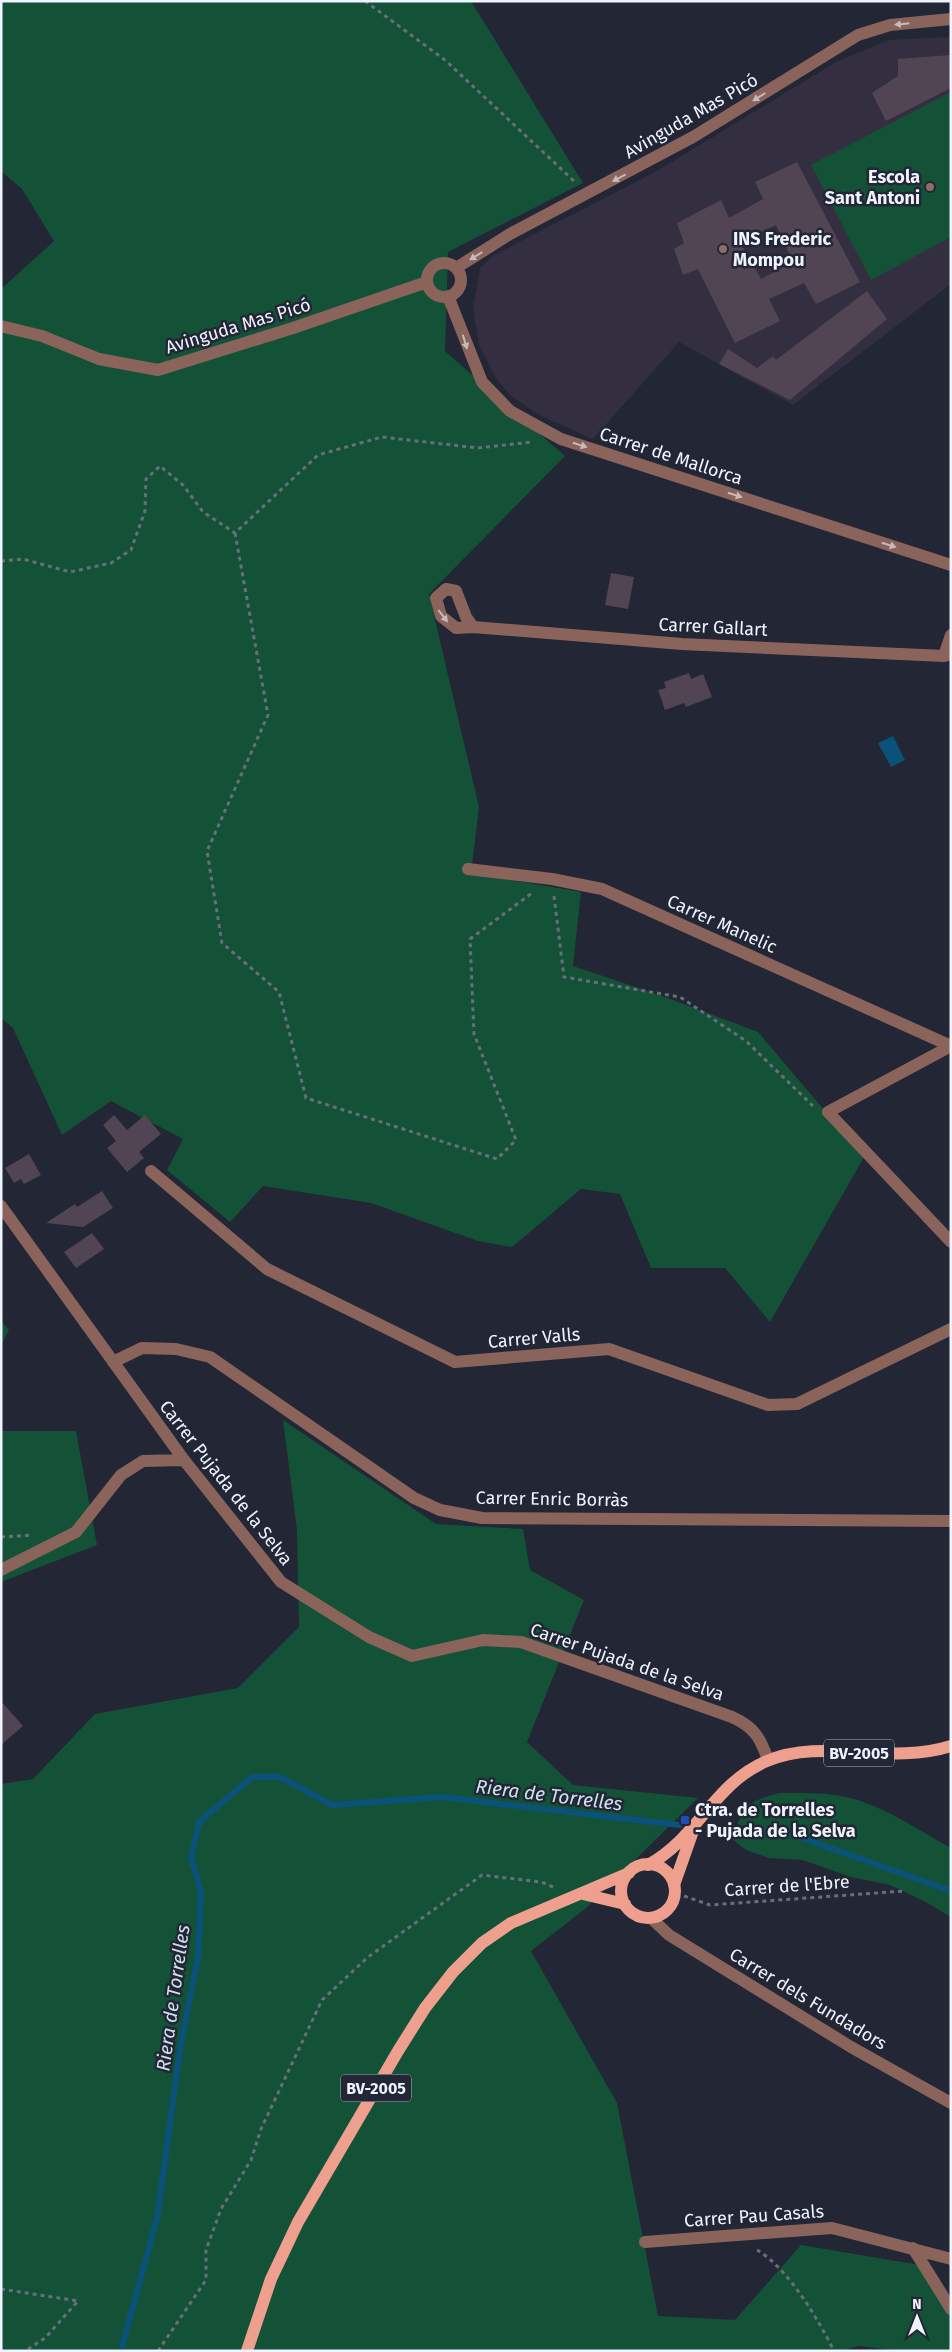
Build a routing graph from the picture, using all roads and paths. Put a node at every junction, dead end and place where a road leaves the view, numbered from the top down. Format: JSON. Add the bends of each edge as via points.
{"nodes":[{"id":1,"x":365,"y":1,"type":"edge"},
{"id":2,"x":951,"y":19,"type":"edge"},
{"id":3,"x":588,"y":194,"type":"junction"},
{"id":4,"x":456,"y":268,"type":"junction"},
{"id":5,"x":427,"y":282,"type":"junction"},
{"id":6,"x":448,"y":296,"type":"junction"},
{"id":7,"x":1,"y":326,"type":"edge"},
{"id":8,"x":533,"y":442,"type":"dead end"},
{"id":9,"x":234,"y":533,"type":"junction"},
{"id":10,"x":1,"y":561,"type":"edge"},
{"id":11,"x":951,"y":565,"type":"edge"},
{"id":12,"x":473,"y":627,"type":"dead end"},
{"id":13,"x":951,"y":634,"type":"edge"},
{"id":14,"x":947,"y":655,"type":"edge"},
{"id":15,"x":468,"y":868,"type":"dead end"},
{"id":16,"x":552,"y":879,"type":"junction"},
{"id":17,"x":951,"y":1046,"type":"edge"},
{"id":18,"x":828,"y":1112,"type":"junction"},
{"id":19,"x":151,"y":1171,"type":"dead end"},
{"id":20,"x":1,"y":1206,"type":"edge"},
{"id":21,"x":951,"y":1242,"type":"edge"},
{"id":22,"x":951,"y":1329,"type":"edge"},
{"id":23,"x":113,"y":1362,"type":"junction"},
{"id":24,"x":184,"y":1460,"type":"junction"},
{"id":25,"x":951,"y":1521,"type":"edge"},
{"id":26,"x":1,"y":1570,"type":"edge"},
{"id":27,"x":951,"y":1746,"type":"edge"},
{"id":28,"x":768,"y":1760,"type":"junction"},
{"id":29,"x":695,"y":1828,"type":"junction"},
{"id":30,"x":648,"y":1865,"type":"junction"},
{"id":31,"x":629,"y":1873,"type":"junction"},
{"id":32,"x":674,"y":1889,"type":"junction"},
{"id":33,"x":904,"y":1891,"type":"dead end"},
{"id":34,"x":578,"y":1896,"type":"junction"},
{"id":35,"x":624,"y":1904,"type":"junction"},
{"id":36,"x":651,"y":1918,"type":"junction"},
{"id":37,"x":951,"y":2103,"type":"edge"},
{"id":38,"x":645,"y":2242,"type":"dead end"},
{"id":39,"x":913,"y":2248,"type":"junction"},
{"id":40,"x":756,"y":2249,"type":"dead end"},
{"id":41,"x":951,"y":2259,"type":"edge"},
{"id":42,"x":1,"y":2289,"type":"edge"},
{"id":43,"x":951,"y":2309,"type":"edge"},
{"id":44,"x":26,"y":2351,"type":"edge"},
{"id":45,"x":158,"y":2351,"type":"edge"},
{"id":46,"x":247,"y":2351,"type":"edge"},
{"id":47,"x":834,"y":2351,"type":"edge"}],
"edges":[{"from":1,"to":3,"type":"path","via":[[445,60]]},
{"from":2,"to":3,"type":"street","name":"Avinguda Mas Picó","one_way":true,"via":[[890,26],[858,35],[693,137]]},
{"from":3,"to":4,"type":"street","name":"Avinguda Mas Picó","one_way":true,"via":[[510,234]]},
{"from":4,"to":5,"type":"street","via":[[448,264],[435,266],[429,272]]},
{"from":4,"to":6,"type":"street","via":[[460,284]]},
{"from":5,"to":6,"type":"street","via":[[434,294]]},
{"from":5,"to":7,"type":"street","name":"Avinguda Mas Picó","via":[[158,370],[98,359],[42,336]]},
{"from":6,"to":11,"type":"street","name":"Carrer de Mallorca","one_way":true,"via":[[482,382],[510,411],[561,438]]},
{"from":8,"to":9,"type":"path","via":[[478,448],[382,437],[318,455]]},
{"from":9,"to":10,"type":"path","via":[[203,512],[183,485],[160,466],[146,479],[145,511],[131,550],[111,562],[70,572],[23,559]]},
{"from":9,"to":16,"type":"path","via":[[268,714],[206,851],[222,943],[279,992],[306,1098],[496,1159],[516,1140],[474,1034],[470,939]]},
{"from":12,"to":14,"type":"street","name":"Carrer Gallart","via":[[682,644]]},
{"from":13,"to":14,"type":"street"},
{"from":15,"to":16,"type":"street","name":"Carrer Manelic"},
{"from":16,"to":17,"type":"street","name":"Carrer Manelic","via":[[602,889]]},
{"from":16,"to":18,"type":"path","via":[[564,977],[680,996],[746,1041],[814,1107]]},
{"from":17,"to":18,"type":"street"},
{"from":18,"to":21,"type":"street"},
{"from":19,"to":22,"type":"street","name":"Carrer Valls","via":[[267,1269],[455,1362],[609,1349],[768,1405],[797,1404]]},
{"from":20,"to":23,"type":"street","name":"Carrer Pujada de la Selva"},
{"from":23,"to":24,"type":"street","name":"Carrer Pujada de la Selva"},
{"from":23,"to":25,"type":"street","name":"Carrer Enric Borràs","via":[[142,1348],[176,1349],[210,1357],[414,1498],[440,1510],[482,1518]]},
{"from":24,"to":26,"type":"street","via":[[143,1462],[121,1475],[76,1532]]},
{"from":24,"to":28,"type":"street","name":"Carrer Pujada de la Selva","via":[[281,1582],[368,1637],[412,1656],[483,1640],[521,1642],[748,1724],[758,1736]]},
{"from":27,"to":28,"type":"main road","number":"BV-2005","via":[[931,1752],[890,1755],[797,1751]]},
{"from":28,"to":29,"type":"main road","number":"BV-2005","via":[[736,1779]]},
{"from":29,"to":30,"type":"main road","number":"BV-2005"},
{"from":29,"to":32,"type":"main road","number":"BV-2005"},
{"from":30,"to":31,"type":"main road","number":"BV-2005"},
{"from":30,"to":32,"type":"main road","via":[[664,1870]]},
{"from":31,"to":34,"type":"main road","number":"BV-2005"},
{"from":31,"to":35,"type":"main road","via":[[622,1888]]},
{"from":32,"to":33,"type":"path","name":"Carrer de l'Ebre","via":[[710,1905]]},
{"from":32,"to":36,"type":"main road","number":"BV-2005","via":[[667,1910]]},
{"from":34,"to":35,"type":"main road"},
{"from":34,"to":45,"type":"path","via":[[541,1882],[482,1876],[368,1957],[322,2000],[261,2128],[251,2160],[221,2209],[206,2250],[206,2280]]},
{"from":34,"to":46,"type":"main road","number":"BV-2005","via":[[511,1923],[482,1943],[453,1972],[425,2008],[298,2222],[271,2279]]},
{"from":35,"to":36,"type":"main road","via":[[638,1916]]},
{"from":36,"to":37,"type":"street","name":"Carrer dels Fundadors","via":[[669,1935],[843,2042]]},
{"from":38,"to":39,"type":"street","name":"Carrer Pau Casals","via":[[832,2228]]},
{"from":39,"to":41,"type":"street","name":"Carrer Pau Casals"},
{"from":39,"to":43,"type":"street"},
{"from":40,"to":47,"type":"path","via":[[769,2256],[815,2315]]},
{"from":42,"to":44,"type":"path","via":[[78,2302],[45,2338]]}]}
